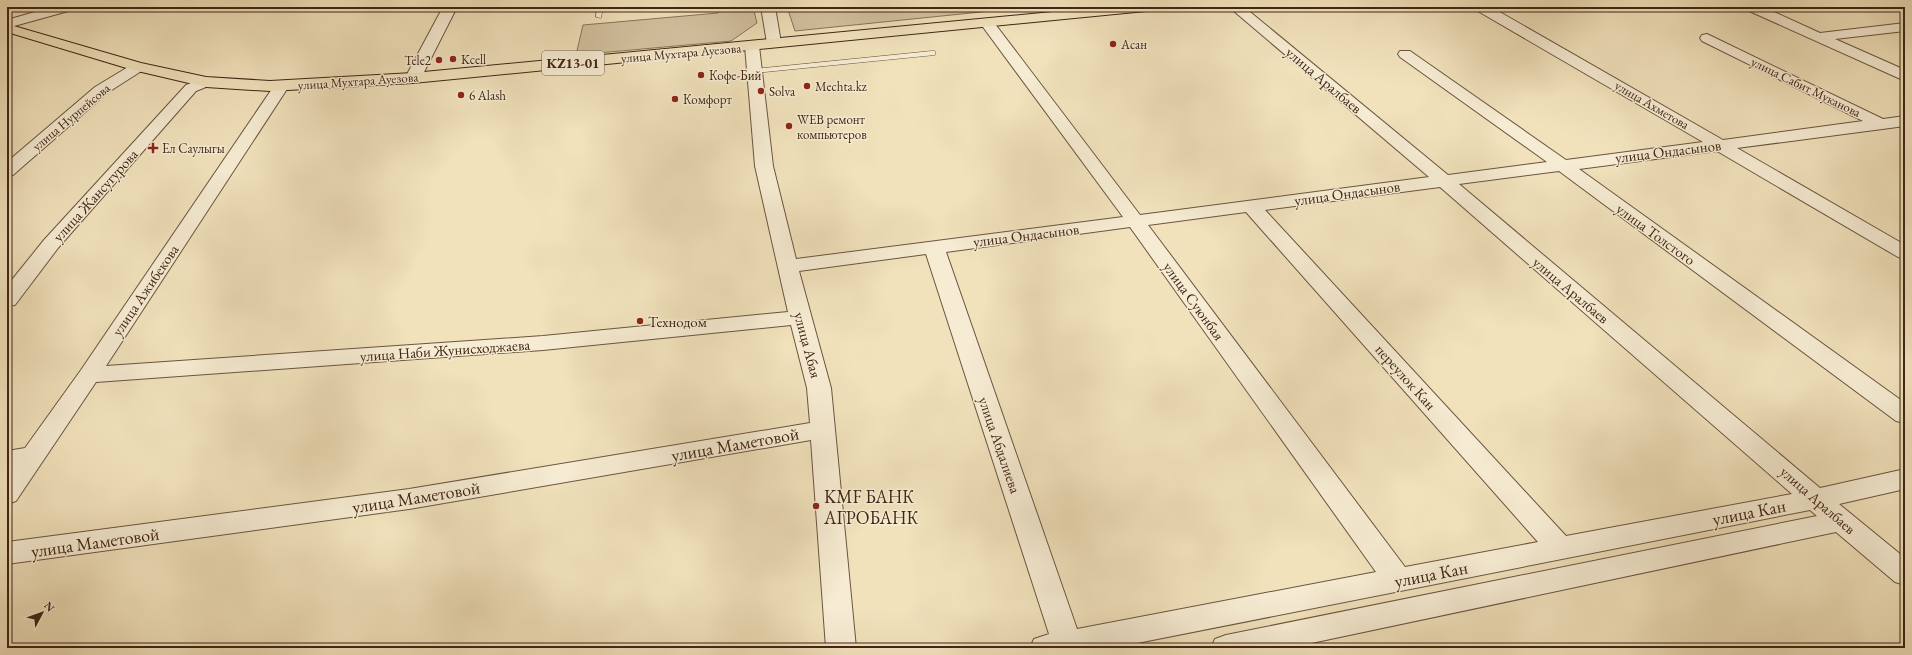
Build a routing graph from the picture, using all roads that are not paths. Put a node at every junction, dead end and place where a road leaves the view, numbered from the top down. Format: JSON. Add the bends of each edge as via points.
{"nodes":[{"id":1,"x":67,"y":7,"type":"edge"},
{"id":2,"x":450,"y":7,"type":"edge"},
{"id":3,"x":600,"y":7,"type":"edge"},
{"id":4,"x":768,"y":7,"type":"edge"},
{"id":5,"x":1146,"y":7,"type":"edge"},
{"id":6,"x":1236,"y":7,"type":"edge"},
{"id":7,"x":1480,"y":7,"type":"edge"},
{"id":8,"x":1752,"y":7,"type":"edge"},
{"id":9,"x":600,"y":17,"type":"dead end"},
{"id":10,"x":987,"y":23,"type":"junction"},
{"id":11,"x":7,"y":24,"type":"edge"},
{"id":12,"x":1905,"y":27,"type":"edge"},
{"id":13,"x":7,"y":28,"type":"edge"},
{"id":14,"x":1817,"y":37,"type":"junction"},
{"id":15,"x":1707,"y":38,"type":"dead end"},
{"id":16,"x":763,"y":45,"type":"junction"},
{"id":17,"x":932,"y":53,"type":"dead end"},
{"id":18,"x":1406,"y":54,"type":"dead end"},
{"id":19,"x":138,"y":67,"type":"junction"},
{"id":20,"x":755,"y":71,"type":"junction"},
{"id":21,"x":1905,"y":76,"type":"edge"},
{"id":22,"x":413,"y":78,"type":"junction"},
{"id":23,"x":206,"y":82,"type":"junction"},
{"id":24,"x":281,"y":86,"type":"junction"},
{"id":25,"x":1905,"y":121,"type":"edge"},
{"id":26,"x":1881,"y":124,"type":"junction"},
{"id":27,"x":1905,"y":136,"type":"edge"},
{"id":28,"x":1720,"y":145,"type":"junction"},
{"id":29,"x":1562,"y":165,"type":"junction"},
{"id":30,"x":7,"y":171,"type":"edge"},
{"id":31,"x":1443,"y":180,"type":"junction"},
{"id":32,"x":1251,"y":206,"type":"junction"},
{"id":33,"x":1136,"y":222,"type":"junction"},
{"id":34,"x":934,"y":247,"type":"junction"},
{"id":35,"x":1905,"y":254,"type":"edge"},
{"id":36,"x":789,"y":266,"type":"junction"},
{"id":37,"x":7,"y":300,"type":"edge"},
{"id":38,"x":800,"y":317,"type":"junction"},
{"id":39,"x":89,"y":375,"type":"junction"},
{"id":40,"x":1905,"y":415,"type":"edge"},
{"id":41,"x":823,"y":429,"type":"junction"},
{"id":42,"x":33,"y":456,"type":"junction"},
{"id":43,"x":7,"y":460,"type":"edge"},
{"id":44,"x":1905,"y":479,"type":"edge"},
{"id":45,"x":7,"y":494,"type":"edge"},
{"id":46,"x":1816,"y":499,"type":"junction"},
{"id":47,"x":1841,"y":521,"type":"junction"},
{"id":48,"x":1560,"y":548,"type":"junction"},
{"id":49,"x":7,"y":553,"type":"edge"},
{"id":50,"x":1905,"y":574,"type":"edge"},
{"id":51,"x":1398,"y":580,"type":"junction"},
{"id":52,"x":1056,"y":646,"type":"edge"},
{"id":53,"x":840,"y":648,"type":"edge"},
{"id":54,"x":1226,"y":648,"type":"edge"}],
"edges":[{"from":1,"to":11,"type":"street"},
{"from":2,"to":22,"type":"street"},
{"from":3,"to":9,"type":"lane"},
{"from":4,"to":16,"type":"street","name":"улица Абая"},
{"from":5,"to":10,"type":"main road","name":"улица Мухтара Ауезова","number":"KZ13-01"},
{"from":6,"to":31,"type":"street","name":"улица Аралбаев"},
{"from":7,"to":28,"type":"street","name":"улица Ахметова"},
{"from":8,"to":14,"type":"street"},
{"from":10,"to":16,"type":"main road","name":"улица Мухтара Ауезова","number":"KZ13-01"},
{"from":10,"to":33,"type":"street","name":"улица Суюнбая"},
{"from":12,"to":14,"type":"street"},
{"from":13,"to":19,"type":"main road","name":"улица Мухтара Ауезова","number":"KZ13-01"},
{"from":14,"to":21,"type":"street"},
{"from":15,"to":26,"type":"street","name":"улица Сабит Муканова"},
{"from":16,"to":20,"type":"street","name":"улица Абая"},
{"from":16,"to":22,"type":"main road","name":"улица Мухтара Ауезова","number":"KZ13-01"},
{"from":17,"to":20,"type":"lane"},
{"from":18,"to":29,"type":"street","name":"улица Толстого"},
{"from":19,"to":23,"type":"main road","name":"улица Мухтара Ауезова","number":"KZ13-01"},
{"from":19,"to":30,"type":"street","name":"улица Нурпейсова","via":[[101,90]]},
{"from":20,"to":36,"type":"street","name":"улица Абая","via":[[764,166]]},
{"from":22,"to":24,"type":"main road","name":"улица Мухтара Ауезова","number":"KZ13-01"},
{"from":23,"to":24,"type":"main road","name":"улица Мухтара Ауезова","number":"KZ13-01"},
{"from":23,"to":37,"type":"street","name":"улица Жансугурова","via":[[190,88],[51,244]]},
{"from":24,"to":39,"type":"street","name":"улица Ажибекова"},
{"from":25,"to":26,"type":"street","name":"улица Ондасынов"},
{"from":26,"to":27,"type":"street","name":"улица Сабит Муканова"},
{"from":26,"to":28,"type":"street","name":"улица Ондасынов"},
{"from":28,"to":29,"type":"street","name":"улица Ондасынов"},
{"from":28,"to":35,"type":"street","name":"улица Ахметова"},
{"from":29,"to":31,"type":"street","name":"улица Ондасынов"},
{"from":29,"to":40,"type":"street","name":"улица Толстого"},
{"from":31,"to":32,"type":"street","name":"улица Ондасынов"},
{"from":31,"to":46,"type":"street","name":"улица Аралбаев"},
{"from":32,"to":33,"type":"street","name":"улица Ондасынов"},
{"from":32,"to":48,"type":"street","name":"переулок Кан"},
{"from":33,"to":34,"type":"street","name":"улица Ондасынов"},
{"from":33,"to":51,"type":"street","name":"улица Суюнбая"},
{"from":34,"to":36,"type":"street","name":"улица Ондасынов"},
{"from":34,"to":52,"type":"street","name":"улица Абдалиева"},
{"from":36,"to":38,"type":"street","name":"улица Абая"},
{"from":38,"to":39,"type":"street","name":"улица Наби Жунисходжаева","via":[[543,343]]},
{"from":38,"to":41,"type":"street","name":"улица Абая","via":[[819,388]]},
{"from":39,"to":42,"type":"street","name":"улица Ажибекова"},
{"from":41,"to":49,"type":"street","name":"улица Маметовой","via":[[409,499]]},
{"from":41,"to":53,"type":"street","name":"улица Абая"},
{"from":42,"to":43,"type":"street"},
{"from":42,"to":45,"type":"street","name":"улица Ажибекова"},
{"from":44,"to":46,"type":"street","name":"улица Кан"},
{"from":46,"to":47,"type":"street","name":"улица Аралбаев"},
{"from":46,"to":48,"type":"street","name":"улица Кан"},
{"from":47,"to":50,"type":"street","name":"улица Аралбаев"},
{"from":47,"to":54,"type":"street","name":"улица Кан"},
{"from":48,"to":51,"type":"street","name":"улица Кан"},
{"from":51,"to":52,"type":"street","name":"улица Кан"}]}
